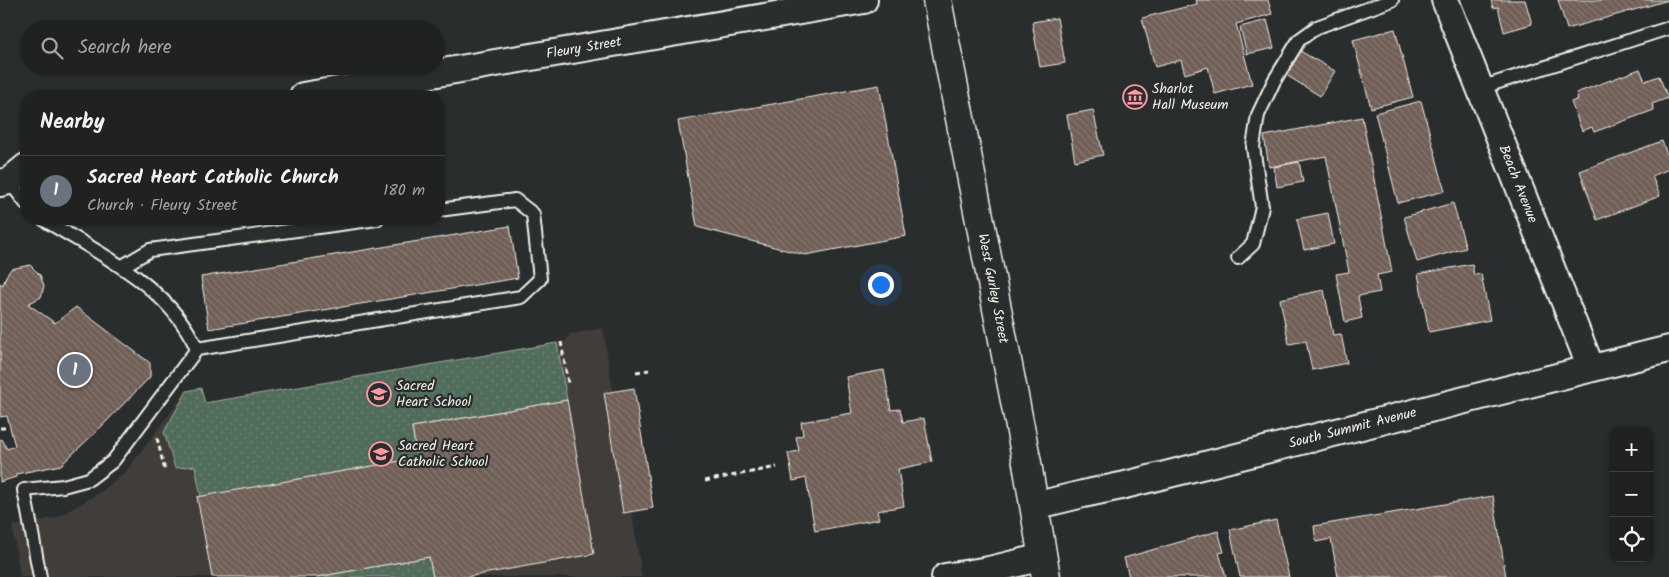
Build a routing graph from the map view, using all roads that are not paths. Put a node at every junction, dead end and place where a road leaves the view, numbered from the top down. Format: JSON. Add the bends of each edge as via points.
{"nodes":[{"id":1,"x":864,"y":0,"type":"edge"},
{"id":2,"x":937,"y":0,"type":"edge"},
{"id":3,"x":1392,"y":0,"type":"edge"},
{"id":4,"x":1445,"y":0,"type":"edge"},
{"id":5,"x":1669,"y":28,"type":"edge"},
{"id":6,"x":445,"y":72,"type":"edge"},
{"id":7,"x":426,"y":75,"type":"edge"},
{"id":8,"x":1480,"y":88,"type":"junction"},
{"id":9,"x":338,"y":90,"type":"edge"},
{"id":10,"x":12,"y":177,"type":"edge"},
{"id":11,"x":20,"y":192,"type":"edge"},
{"id":12,"x":445,"y":209,"type":"edge"},
{"id":13,"x":53,"y":225,"type":"edge"},
{"id":14,"x":333,"y":225,"type":"edge"},
{"id":15,"x":1238,"y":258,"type":"dead end"},
{"id":16,"x":121,"y":267,"type":"junction"},
{"id":17,"x":197,"y":349,"type":"junction"},
{"id":18,"x":1669,"y":350,"type":"edge"},
{"id":19,"x":1591,"y":368,"type":"junction"},
{"id":20,"x":1034,"y":506,"type":"junction"},
{"id":21,"x":1045,"y":567,"type":"edge"},
{"id":22,"x":40,"y":577,"type":"edge"},
{"id":23,"x":945,"y":577,"type":"edge"}],
"edges":[{"from":1,"to":6,"type":"street","name":"Fleury Street"},
{"from":2,"to":20,"type":"main road","name":"West Gurley Street"},
{"from":3,"to":15,"type":"lane","via":[[1317,27],[1298,40],[1258,115],[1253,147],[1262,207],[1253,244]]},
{"from":4,"to":8,"type":"street","name":"Beach Avenue"},
{"from":5,"to":8,"type":"lane"},
{"from":7,"to":9,"type":"street","name":"Fleury Street"},
{"from":8,"to":19,"type":"street","name":"Beach Avenue"},
{"from":10,"to":11,"type":"lane"},
{"from":12,"to":17,"type":"lane","via":[[515,200],[533,214],[540,279],[520,297]]},
{"from":13,"to":16,"type":"lane"},
{"from":14,"to":16,"type":"lane","via":[[150,250]]},
{"from":16,"to":17,"type":"lane","via":[[154,290],[184,324]]},
{"from":17,"to":22,"type":"lane","via":[[113,461],[89,479],[63,486],[24,490]]},
{"from":18,"to":19,"type":"street","name":"South Summit Avenue"},
{"from":19,"to":20,"type":"street","name":"South Summit Avenue"},
{"from":20,"to":21,"type":"main road","name":"West Gurley Street"},
{"from":21,"to":23,"type":"street","via":[[989,570]]}]}
